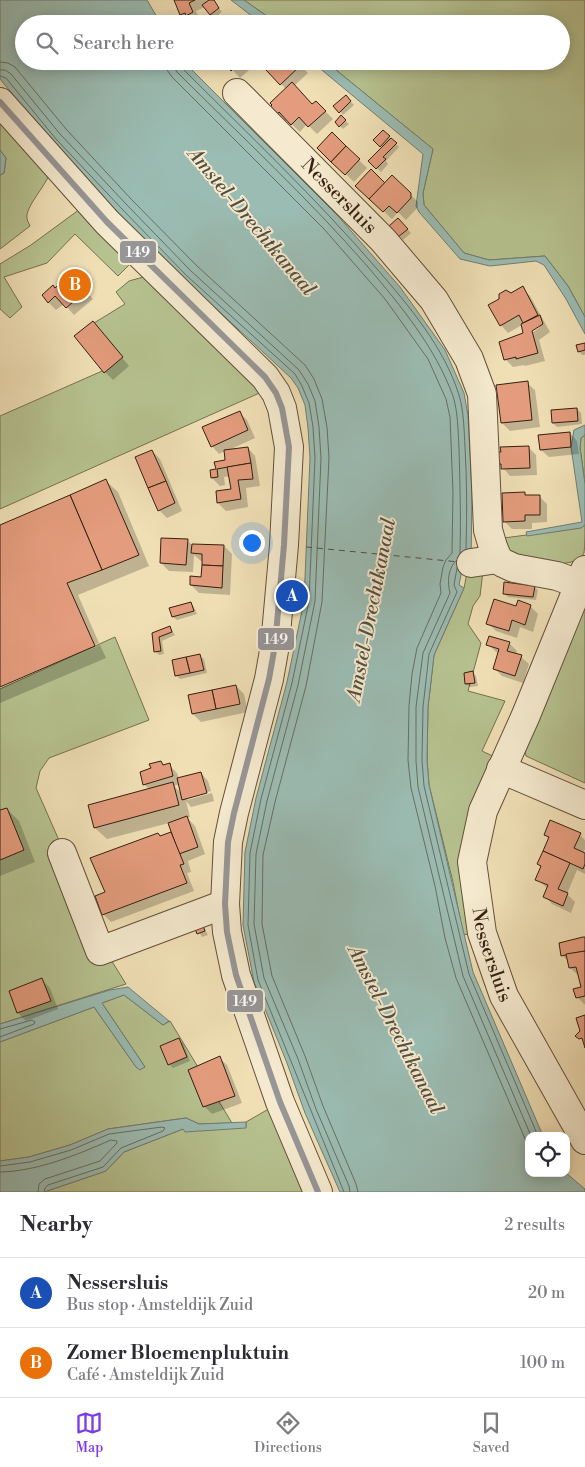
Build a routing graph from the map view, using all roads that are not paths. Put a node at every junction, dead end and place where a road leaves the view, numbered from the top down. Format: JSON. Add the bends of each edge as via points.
{"nodes":[{"id":1,"x":238,"y":93,"type":"dead end"},
{"id":2,"x":0,"y":102,"type":"edge"},
{"id":3,"x":498,"y":559,"type":"junction"},
{"id":4,"x":470,"y":562,"type":"dead end"},
{"id":5,"x":582,"y":577,"type":"edge"},
{"id":6,"x":501,"y":769,"type":"junction"},
{"id":7,"x":585,"y":805,"type":"edge"},
{"id":8,"x":62,"y":852,"type":"dead end"},
{"id":9,"x":225,"y":904,"type":"junction"},
{"id":10,"x":585,"y":1140,"type":"edge"},
{"id":11,"x":318,"y":1192,"type":"edge"}],
"edges":[{"from":1,"to":3,"type":"street","name":"Nessersluis","via":[[383,240],[434,300],[469,359],[482,394],[488,530]]},
{"from":2,"to":9,"type":"street","via":[[106,222],[249,361],[276,393],[286,428],[295,546],[269,679],[228,842]]},
{"from":3,"to":4,"type":"street"},
{"from":3,"to":5,"type":"street","name":"Nessersluis","via":[[514,568]]},
{"from":5,"to":6,"type":"street","name":"Nessersluis"},
{"from":6,"to":7,"type":"street"},
{"from":6,"to":10,"type":"street","name":"Nessersluis","via":[[483,811],[472,862],[482,933],[504,996]]},
{"from":8,"to":9,"type":"street","via":[[100,951]]},
{"from":9,"to":11,"type":"street","via":[[236,975],[280,1102]]}]}
